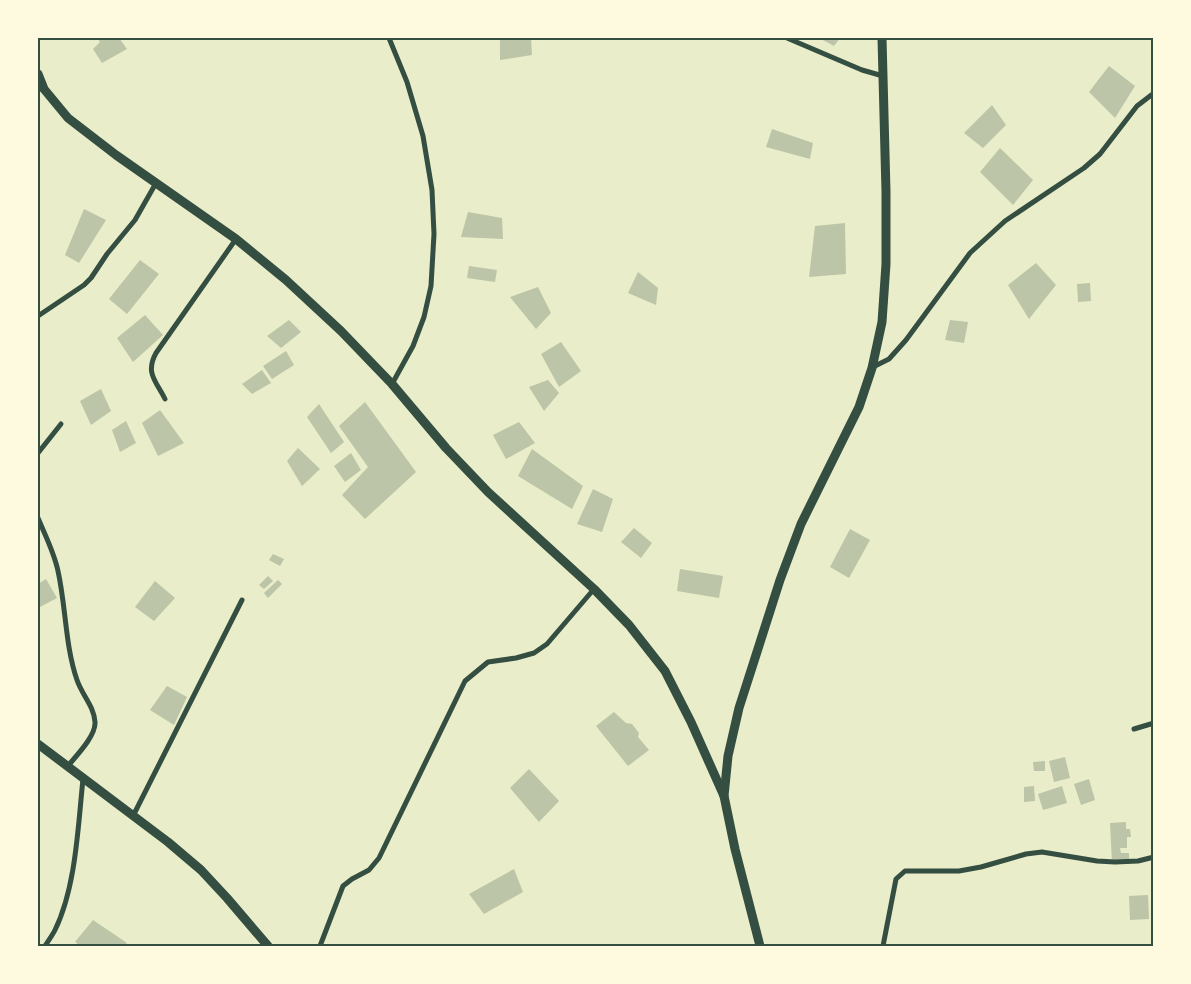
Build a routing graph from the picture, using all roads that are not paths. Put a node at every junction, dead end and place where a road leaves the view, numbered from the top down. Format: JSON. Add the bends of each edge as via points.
{"nodes":[{"id":1,"x":389,"y":38,"type":"edge"},
{"id":2,"x":787,"y":38,"type":"edge"},
{"id":3,"x":882,"y":38,"type":"edge"},
{"id":4,"x":38,"y":74,"type":"edge"},
{"id":5,"x":883,"y":76,"type":"junction"},
{"id":6,"x":1154,"y":93,"type":"edge"},
{"id":7,"x":156,"y":183,"type":"junction"},
{"id":8,"x":236,"y":239,"type":"junction"},
{"id":9,"x":38,"y":316,"type":"edge"},
{"id":10,"x":872,"y":368,"type":"junction"},
{"id":11,"x":392,"y":384,"type":"junction"},
{"id":12,"x":165,"y":399,"type":"dead end"},
{"id":13,"x":61,"y":424,"type":"dead end"},
{"id":14,"x":38,"y":453,"type":"edge"},
{"id":15,"x":38,"y":518,"type":"edge"},
{"id":16,"x":594,"y":589,"type":"junction"},
{"id":17,"x":242,"y":600,"type":"dead end"},
{"id":18,"x":1154,"y":723,"type":"edge"},
{"id":19,"x":1134,"y":730,"type":"dead end"},
{"id":20,"x":38,"y":744,"type":"edge"},
{"id":21,"x":67,"y":767,"type":"junction"},
{"id":22,"x":83,"y":778,"type":"junction"},
{"id":23,"x":724,"y":796,"type":"junction"},
{"id":24,"x":133,"y":816,"type":"junction"},
{"id":25,"x":1154,"y":857,"type":"edge"},
{"id":26,"x":45,"y":946,"type":"edge"},
{"id":27,"x":268,"y":946,"type":"edge"},
{"id":28,"x":320,"y":946,"type":"edge"},
{"id":29,"x":760,"y":946,"type":"edge"},
{"id":30,"x":884,"y":946,"type":"edge"}],
"edges":[{"from":1,"to":11,"type":"street","via":[[407,82],[423,136],[432,190],[434,234],[431,286],[424,317],[413,346]]},
{"from":2,"to":5,"type":"street"},
{"from":3,"to":5,"type":"street"},
{"from":4,"to":7,"type":"street","via":[[44,89],[68,118]]},
{"from":5,"to":10,"type":"street","via":[[886,264],[882,322]]},
{"from":6,"to":10,"type":"street","via":[[1137,106],[1100,154],[1084,168],[1005,221],[970,253],[906,340],[889,359]]},
{"from":7,"to":8,"type":"street"},
{"from":7,"to":9,"type":"street","via":[[136,220],[106,254],[91,278]]},
{"from":8,"to":11,"type":"street","via":[[293,286]]},
{"from":8,"to":12,"type":"street","via":[[151,362],[150,371]]},
{"from":10,"to":23,"type":"street","via":[[859,406],[801,524],[780,580],[739,708],[728,756]]},
{"from":11,"to":16,"type":"street","via":[[488,492]]},
{"from":13,"to":14,"type":"street"},
{"from":15,"to":21,"type":"street","via":[[58,570],[77,682],[92,709],[95,723],[93,734]]},
{"from":16,"to":23,"type":"street","via":[[629,625],[665,671]]},
{"from":16,"to":28,"type":"street","via":[[547,644],[534,653],[488,662],[465,681],[379,858],[369,870],[343,886]]},
{"from":17,"to":24,"type":"street"},
{"from":18,"to":19,"type":"street"},
{"from":20,"to":21,"type":"street"},
{"from":21,"to":22,"type":"street"},
{"from":22,"to":24,"type":"street"},
{"from":22,"to":26,"type":"street","via":[[66,900]]},
{"from":23,"to":29,"type":"street"},
{"from":24,"to":27,"type":"street","via":[[201,870]]},
{"from":25,"to":30,"type":"street","via":[[1115,862],[1042,852],[959,871],[905,871],[896,879]]}]}
